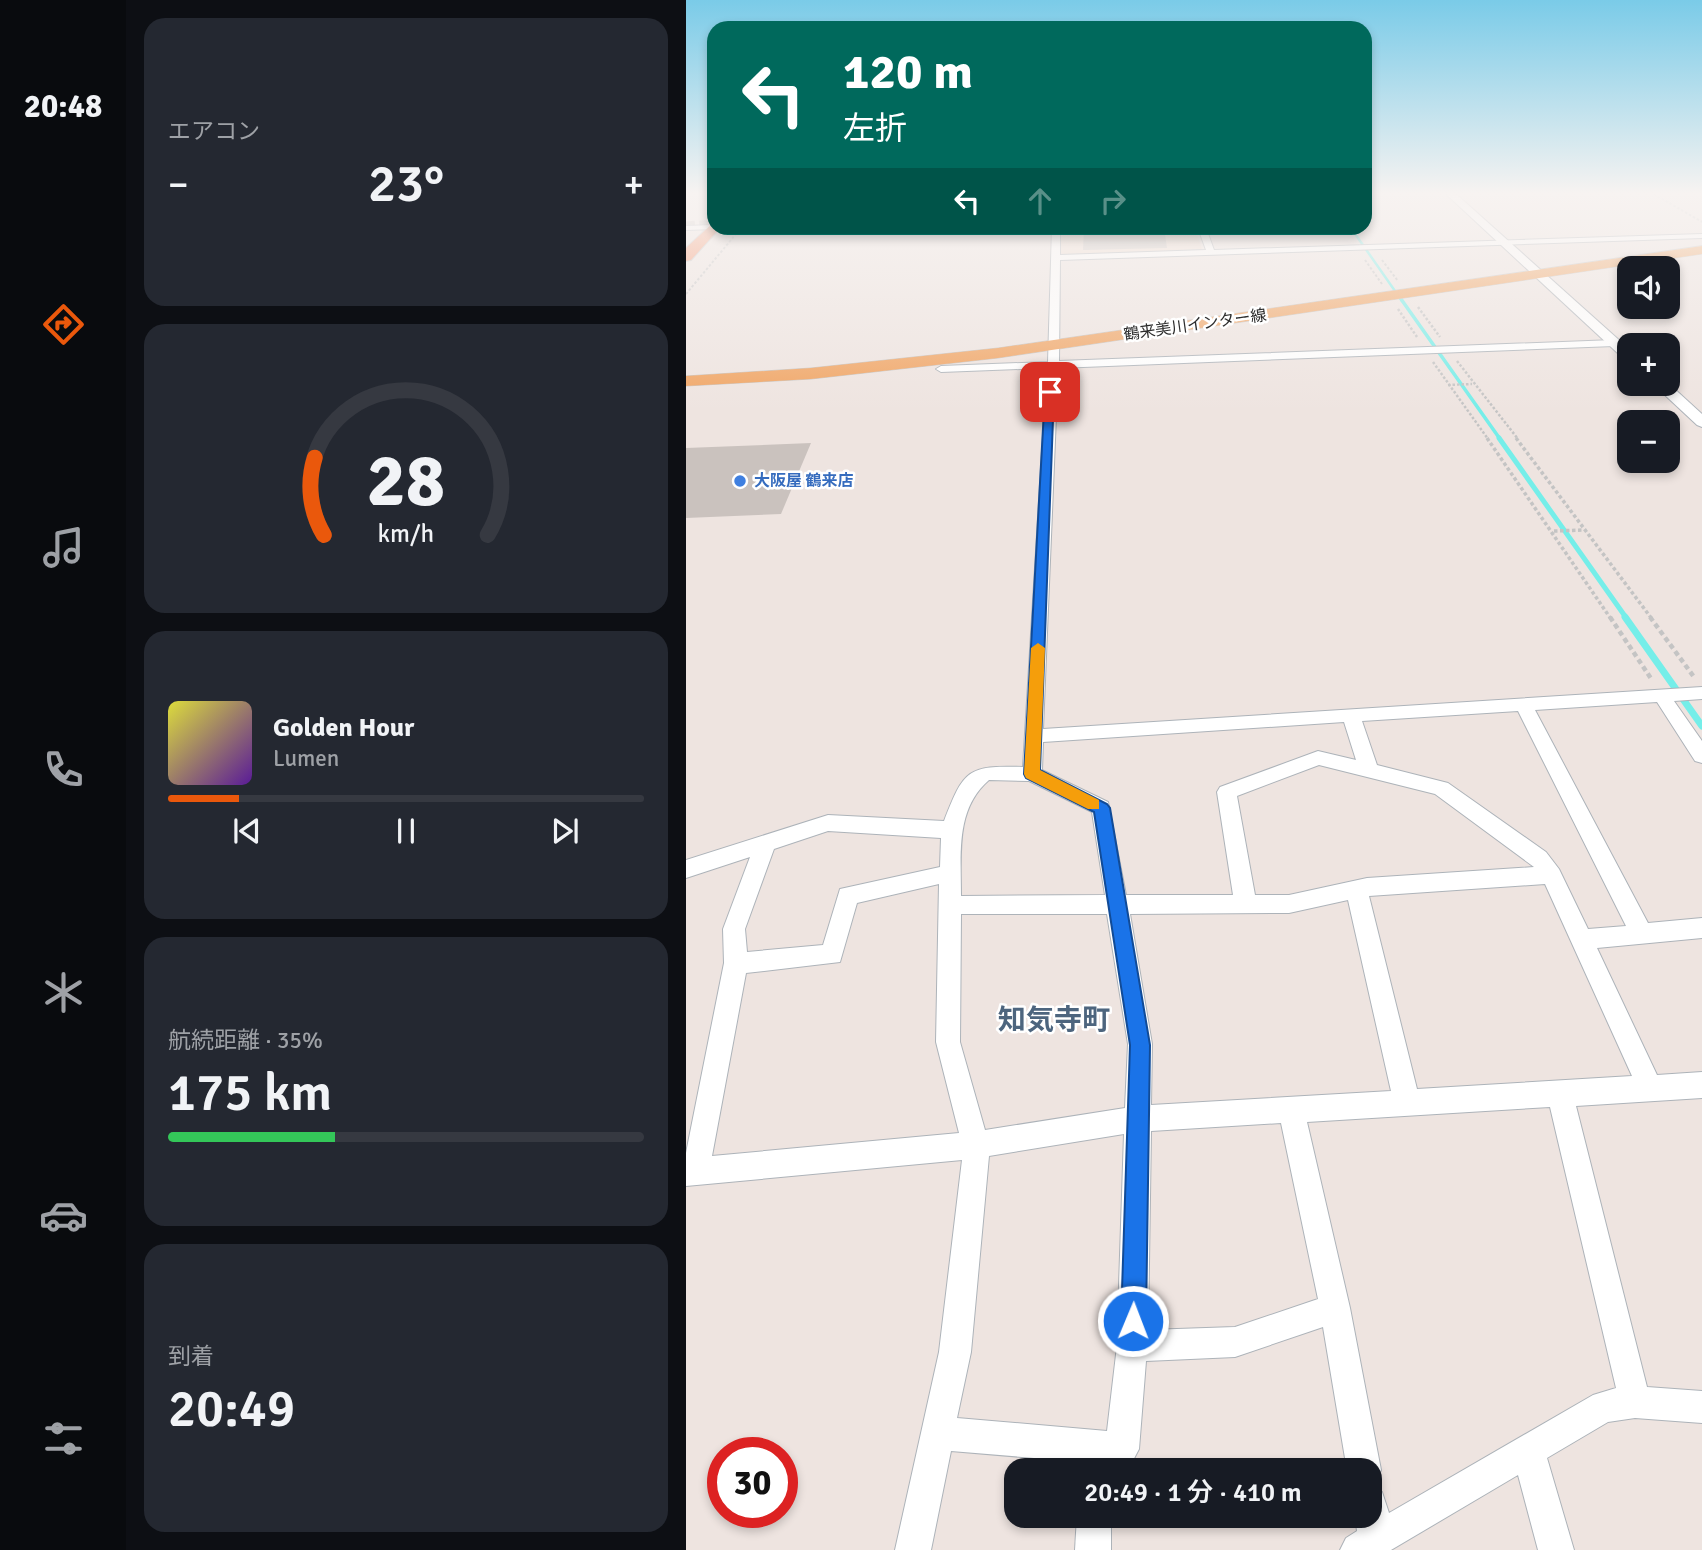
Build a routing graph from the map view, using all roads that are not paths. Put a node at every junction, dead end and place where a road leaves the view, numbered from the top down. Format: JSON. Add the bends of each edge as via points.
{"nodes":[{"id":1,"x":1056,"y":266,"type":"edge"},
{"id":2,"x":1531,"y":266,"type":"edge"},
{"id":3,"x":1592,"y":266,"type":"edge"},
{"id":4,"x":1540,"y":274,"type":"junction"},
{"id":5,"x":1614,"y":343,"type":"junction"},
{"id":6,"x":1054,"y":346,"type":"junction"},
{"id":7,"x":1617,"y":346,"type":"edge"},
{"id":8,"x":1051,"y":366,"type":"junction"},
{"id":9,"x":941,"y":369,"type":"dead end"},
{"id":10,"x":686,"y":381,"type":"edge"},
{"id":11,"x":1673,"y":396,"type":"edge"},
{"id":12,"x":1702,"y":422,"type":"edge"},
{"id":13,"x":1696,"y":688,"type":"edge"},
{"id":14,"x":1666,"y":695,"type":"junction"},
{"id":15,"x":1523,"y":704,"type":"junction"},
{"id":16,"x":1350,"y":715,"type":"junction"},
{"id":17,"x":1033,"y":736,"type":"junction"},
{"id":18,"x":1702,"y":756,"type":"edge"},
{"id":19,"x":1369,"y":771,"type":"junction"},
{"id":20,"x":1031,"y":774,"type":"junction"},
{"id":21,"x":951,"y":830,"type":"junction"},
{"id":22,"x":766,"y":843,"type":"junction"},
{"id":23,"x":686,"y":869,"type":"edge"},
{"id":24,"x":951,"y":873,"type":"junction"},
{"id":25,"x":1551,"y":875,"type":"junction"},
{"id":26,"x":1356,"y":889,"type":"junction"},
{"id":27,"x":1245,"y":903,"type":"junction"},
{"id":28,"x":1117,"y":904,"type":"junction"},
{"id":29,"x":950,"y":905,"type":"junction"},
{"id":30,"x":1702,"y":928,"type":"edge"},
{"id":31,"x":1642,"y":934,"type":"junction"},
{"id":32,"x":1581,"y":940,"type":"junction"},
{"id":33,"x":736,"y":963,"type":"junction"},
{"id":34,"x":1702,"y":1086,"type":"edge"},
{"id":35,"x":1651,"y":1090,"type":"junction"},
{"id":36,"x":1560,"y":1095,"type":"junction"},
{"id":37,"x":1407,"y":1103,"type":"junction"},
{"id":38,"x":1291,"y":1110,"type":"junction"},
{"id":39,"x":1138,"y":1119,"type":"junction"},
{"id":40,"x":976,"y":1145,"type":"junction"},
{"id":41,"x":691,"y":1172,"type":"edge"},
{"id":42,"x":1335,"y":1308,"type":"junction"},
{"id":43,"x":1132,"y":1346,"type":"junction"},
{"id":44,"x":1635,"y":1402,"type":"junction"},
{"id":45,"x":1702,"y":1406,"type":"edge"},
{"id":46,"x":938,"y":1433,"type":"junction"},
{"id":47,"x":1528,"y":1451,"type":"junction"},
{"id":48,"x":1102,"y":1458,"type":"edge"},
{"id":49,"x":1115,"y":1458,"type":"edge"},
{"id":50,"x":1362,"y":1458,"type":"edge"},
{"id":51,"x":1094,"y":1528,"type":"edge"},
{"id":52,"x":1367,"y":1545,"type":"edge"},
{"id":53,"x":913,"y":1550,"type":"edge"},
{"id":54,"x":1093,"y":1550,"type":"edge"},
{"id":55,"x":1556,"y":1550,"type":"edge"}],
"edges":[{"from":1,"to":6,"type":"street"},
{"from":2,"to":4,"type":"street"},
{"from":3,"to":4,"type":"main road","name":"鶴来美川インター線"},
{"from":4,"to":5,"type":"street"},
{"from":4,"to":6,"type":"main road","name":"鶴来美川インター線"},
{"from":5,"to":7,"type":"street"},
{"from":5,"to":8,"type":"street"},
{"from":6,"to":8,"type":"street"},
{"from":6,"to":10,"type":"main road","name":"鶴来美川インター線","via":[[871,369]]},
{"from":8,"to":9,"type":"street"},
{"from":8,"to":17,"type":"street"},
{"from":11,"to":12,"type":"street"},
{"from":13,"to":14,"type":"street"},
{"from":14,"to":15,"type":"street"},
{"from":14,"to":18,"type":"street"},
{"from":15,"to":16,"type":"street"},
{"from":15,"to":31,"type":"street"},
{"from":16,"to":17,"type":"street"},
{"from":16,"to":19,"type":"street"},
{"from":17,"to":20,"type":"street"},
{"from":19,"to":25,"type":"street","via":[[1441,788],[1539,859]]},
{"from":19,"to":27,"type":"street","via":[[1318,758],[1227,792]]},
{"from":20,"to":21,"type":"street","via":[[985,773],[967,788]]},
{"from":20,"to":28,"type":"street","via":[[1101,808]]},
{"from":21,"to":22,"type":"street","via":[[828,823]]},
{"from":21,"to":24,"type":"street"},
{"from":22,"to":23,"type":"street"},
{"from":22,"to":33,"type":"street","via":[[734,929]]},
{"from":24,"to":29,"type":"street"},
{"from":24,"to":33,"type":"street","via":[[848,896],[832,955]]},
{"from":25,"to":26,"type":"street"},
{"from":25,"to":32,"type":"street"},
{"from":26,"to":27,"type":"street","via":[[1289,904]]},
{"from":26,"to":37,"type":"street"},
{"from":27,"to":28,"type":"street"},
{"from":28,"to":29,"type":"street"},
{"from":28,"to":39,"type":"street","via":[[1140,1045]]},
{"from":29,"to":40,"type":"street","via":[[948,1042]]},
{"from":30,"to":31,"type":"street"},
{"from":31,"to":32,"type":"street"},
{"from":32,"to":35,"type":"street"},
{"from":33,"to":41,"type":"street"},
{"from":34,"to":35,"type":"street"},
{"from":35,"to":36,"type":"street"},
{"from":36,"to":37,"type":"street"},
{"from":36,"to":44,"type":"street"},
{"from":37,"to":38,"type":"street"},
{"from":38,"to":39,"type":"street"},
{"from":38,"to":42,"type":"street"},
{"from":39,"to":40,"type":"street"},
{"from":39,"to":43,"type":"street"},
{"from":40,"to":41,"type":"street"},
{"from":40,"to":46,"type":"street","via":[[955,1352]]},
{"from":42,"to":43,"type":"street","via":[[1235,1342]]},
{"from":42,"to":50,"type":"street"},
{"from":43,"to":49,"type":"street"},
{"from":44,"to":45,"type":"street"},
{"from":44,"to":47,"type":"street","via":[[1604,1406]]},
{"from":46,"to":48,"type":"street"},
{"from":46,"to":53,"type":"street"},
{"from":47,"to":52,"type":"street"},
{"from":47,"to":55,"type":"street"},
{"from":51,"to":54,"type":"street"}]}
